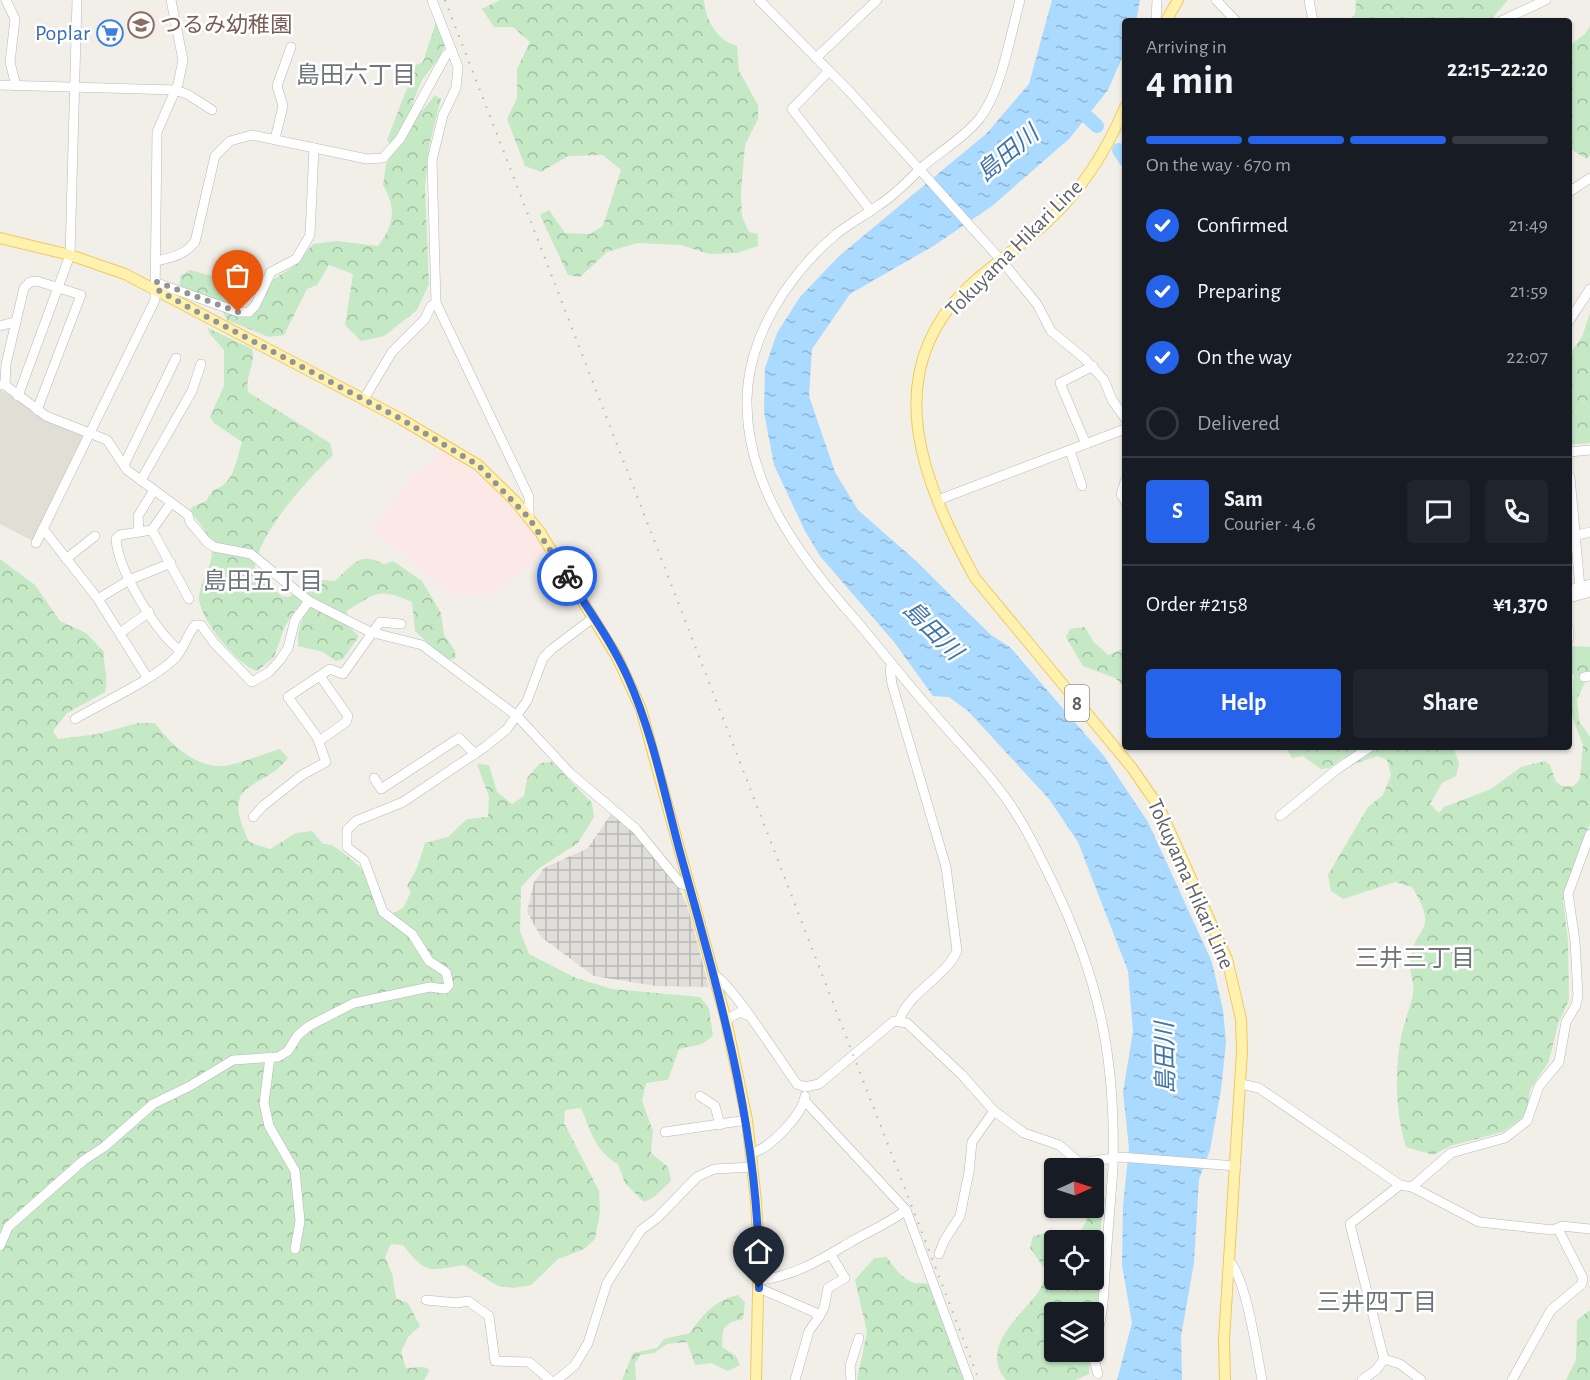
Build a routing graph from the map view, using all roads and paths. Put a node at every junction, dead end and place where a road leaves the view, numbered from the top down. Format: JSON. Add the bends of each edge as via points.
{"nodes":[{"id":1,"x":6,"y":0,"type":"edge"},
{"id":2,"x":77,"y":0,"type":"edge"},
{"id":3,"x":171,"y":0,"type":"edge"},
{"id":4,"x":432,"y":0,"type":"edge"},
{"id":5,"x":759,"y":0,"type":"edge"},
{"id":6,"x":877,"y":0,"type":"edge"},
{"id":7,"x":1020,"y":0,"type":"edge"},
{"id":8,"x":1157,"y":0,"type":"edge"},
{"id":9,"x":1178,"y":0,"type":"edge"},
{"id":10,"x":1216,"y":0,"type":"edge"},
{"id":11,"x":1309,"y":0,"type":"edge"},
{"id":12,"x":1546,"y":0,"type":"edge"},
{"id":13,"x":1156,"y":18,"type":"edge"},
{"id":14,"x":1168,"y":18,"type":"edge"},
{"id":15,"x":1233,"y":18,"type":"edge"},
{"id":16,"x":1312,"y":18,"type":"edge"},
{"id":17,"x":1507,"y":18,"type":"edge"},
{"id":18,"x":291,"y":47,"type":"dead end"},
{"id":19,"x":453,"y":51,"type":"junction"},
{"id":20,"x":816,"y":58,"type":"junction"},
{"id":21,"x":829,"y":71,"type":"junction"},
{"id":22,"x":0,"y":85,"type":"edge"},
{"id":23,"x":16,"y":86,"type":"junction"},
{"id":24,"x":75,"y":87,"type":"junction"},
{"id":25,"x":175,"y":90,"type":"junction"},
{"id":26,"x":212,"y":110,"type":"dead end"},
{"id":27,"x":1122,"y":113,"type":"edge"},
{"id":28,"x":274,"y":139,"type":"junction"},
{"id":29,"x":314,"y":148,"type":"junction"},
{"id":30,"x":923,"y":172,"type":"junction"},
{"id":31,"x":1590,"y":178,"type":"edge"},
{"id":32,"x":1572,"y":190,"type":"edge"},
{"id":33,"x":871,"y":211,"type":"junction"},
{"id":34,"x":0,"y":238,"type":"edge"},
{"id":35,"x":70,"y":255,"type":"junction"},
{"id":36,"x":997,"y":256,"type":"junction"},
{"id":37,"x":156,"y":261,"type":"junction"},
{"id":38,"x":157,"y":286,"type":"junction"},
{"id":39,"x":60,"y":288,"type":"junction"},
{"id":40,"x":1590,"y":290,"type":"edge"},
{"id":41,"x":436,"y":303,"type":"junction"},
{"id":42,"x":1572,"y":317,"type":"edge"},
{"id":43,"x":14,"y":322,"type":"junction"},
{"id":44,"x":0,"y":326,"type":"edge"},
{"id":45,"x":176,"y":358,"type":"dead end"},
{"id":46,"x":201,"y":364,"type":"dead end"},
{"id":47,"x":1093,"y":366,"type":"junction"},
{"id":48,"x":2,"y":385,"type":"edge"},
{"id":49,"x":18,"y":396,"type":"junction"},
{"id":50,"x":364,"y":399,"type":"junction"},
{"id":51,"x":37,"y":410,"type":"junction"},
{"id":52,"x":1122,"y":414,"type":"edge"},
{"id":53,"x":1122,"y":430,"type":"edge"},
{"id":54,"x":90,"y":432,"type":"junction"},
{"id":55,"x":1086,"y":444,"type":"junction"},
{"id":56,"x":1590,"y":450,"type":"edge"},
{"id":57,"x":1070,"y":451,"type":"junction"},
{"id":58,"x":1572,"y":452,"type":"edge"},
{"id":59,"x":124,"y":465,"type":"junction"},
{"id":60,"x":141,"y":480,"type":"junction"},
{"id":61,"x":1082,"y":486,"type":"dead end"},
{"id":62,"x":154,"y":490,"type":"junction"},
{"id":63,"x":938,"y":501,"type":"junction"},
{"id":64,"x":171,"y":503,"type":"junction"},
{"id":65,"x":529,"y":518,"type":"junction"},
{"id":66,"x":44,"y":530,"type":"junction"},
{"id":67,"x":152,"y":530,"type":"junction"},
{"id":68,"x":140,"y":532,"type":"junction"},
{"id":69,"x":1590,"y":532,"type":"edge"},
{"id":70,"x":95,"y":536,"type":"dead end"},
{"id":71,"x":1572,"y":536,"type":"edge"},
{"id":72,"x":36,"y":543,"type":"dead end"},
{"id":73,"x":66,"y":559,"type":"junction"},
{"id":74,"x":171,"y":562,"type":"junction"},
{"id":75,"x":129,"y":580,"type":"junction"},
{"id":76,"x":1590,"y":584,"type":"edge"},
{"id":77,"x":1580,"y":588,"type":"junction"},
{"id":78,"x":1572,"y":589,"type":"edge"},
{"id":79,"x":1590,"y":592,"type":"edge"},
{"id":80,"x":1572,"y":597,"type":"edge"},
{"id":81,"x":98,"y":599,"type":"junction"},
{"id":82,"x":189,"y":599,"type":"dead end"},
{"id":83,"x":309,"y":601,"type":"junction"},
{"id":84,"x":149,"y":612,"type":"junction"},
{"id":85,"x":593,"y":618,"type":"junction"},
{"id":86,"x":401,"y":624,"type":"dead end"},
{"id":87,"x":370,"y":632,"type":"junction"},
{"id":88,"x":120,"y":633,"type":"junction"},
{"id":89,"x":179,"y":650,"type":"junction"},
{"id":90,"x":892,"y":664,"type":"junction"},
{"id":91,"x":320,"y":676,"type":"junction"},
{"id":92,"x":147,"y":677,"type":"junction"},
{"id":93,"x":517,"y":716,"type":"junction"},
{"id":94,"x":75,"y":719,"type":"dead end"},
{"id":95,"x":319,"y":741,"type":"junction"},
{"id":96,"x":1366,"y":750,"type":"edge"},
{"id":97,"x":475,"y":754,"type":"junction"},
{"id":98,"x":374,"y":778,"type":"dead end"},
{"id":99,"x":1280,"y":816,"type":"dead end"},
{"id":100,"x":253,"y":817,"type":"dead end"},
{"id":101,"x":1590,"y":834,"type":"edge"},
{"id":102,"x":689,"y":885,"type":"junction"},
{"id":103,"x":714,"y":975,"type":"junction"},
{"id":104,"x":747,"y":1015,"type":"junction"},
{"id":105,"x":726,"y":1020,"type":"junction"},
{"id":106,"x":899,"y":1020,"type":"junction"},
{"id":107,"x":270,"y":1057,"type":"junction"},
{"id":108,"x":1241,"y":1084,"type":"junction"},
{"id":109,"x":805,"y":1087,"type":"junction"},
{"id":110,"x":700,"y":1096,"type":"dead end"},
{"id":111,"x":804,"y":1100,"type":"junction"},
{"id":112,"x":994,"y":1112,"type":"junction"},
{"id":113,"x":747,"y":1120,"type":"junction"},
{"id":114,"x":720,"y":1125,"type":"junction"},
{"id":115,"x":665,"y":1132,"type":"dead end"},
{"id":116,"x":751,"y":1153,"type":"junction"},
{"id":117,"x":1117,"y":1157,"type":"junction"},
{"id":118,"x":1236,"y":1166,"type":"junction"},
{"id":119,"x":753,"y":1167,"type":"junction"},
{"id":120,"x":1400,"y":1185,"type":"junction"},
{"id":121,"x":1413,"y":1186,"type":"junction"},
{"id":122,"x":906,"y":1210,"type":"junction"},
{"id":123,"x":1590,"y":1228,"type":"edge"},
{"id":124,"x":1558,"y":1229,"type":"junction"},
{"id":125,"x":0,"y":1246,"type":"edge"},
{"id":126,"x":295,"y":1248,"type":"dead end"},
{"id":127,"x":939,"y":1254,"type":"dead end"},
{"id":128,"x":831,"y":1255,"type":"junction"},
{"id":129,"x":1228,"y":1261,"type":"junction"},
{"id":130,"x":759,"y":1284,"type":"junction"},
{"id":131,"x":426,"y":1300,"type":"dead end"},
{"id":132,"x":1104,"y":1312,"type":"edge"},
{"id":133,"x":819,"y":1317,"type":"junction"},
{"id":134,"x":859,"y":1338,"type":"dead end"},
{"id":135,"x":1384,"y":1359,"type":"junction"},
{"id":136,"x":1095,"y":1362,"type":"edge"},
{"id":137,"x":1098,"y":1374,"type":"dead end"},
{"id":138,"x":550,"y":1380,"type":"edge"},
{"id":139,"x":557,"y":1380,"type":"edge"},
{"id":140,"x":756,"y":1380,"type":"edge"},
{"id":141,"x":795,"y":1380,"type":"edge"},
{"id":142,"x":851,"y":1380,"type":"edge"},
{"id":143,"x":969,"y":1380,"type":"edge"},
{"id":144,"x":1225,"y":1380,"type":"edge"},
{"id":145,"x":1262,"y":1380,"type":"edge"},
{"id":146,"x":1362,"y":1380,"type":"edge"},
{"id":147,"x":1421,"y":1380,"type":"edge"},
{"id":148,"x":1512,"y":1380,"type":"edge"}],
"edges":[{"from":1,"to":23,"type":"street","via":[[15,19],[10,62]]},
{"from":2,"to":24,"type":"street"},
{"from":3,"to":25,"type":"street","via":[[183,60]]},
{"from":4,"to":19,"type":"street"},
{"from":5,"to":20,"type":"street"},
{"from":6,"to":20,"type":"street"},
{"from":7,"to":30,"type":"street","via":[[992,98],[983,115]]},
{"from":8,"to":13,"type":"street"},
{"from":9,"to":14,"type":"main road"},
{"from":10,"to":15,"type":"street"},
{"from":11,"to":16,"type":"street"},
{"from":12,"to":17,"type":"street"},
{"from":18,"to":28,"type":"street","via":[[277,86],[283,106]]},
{"from":19,"to":29,"type":"street","via":[[446,55],[400,139],[383,158],[368,159]]},
{"from":19,"to":41,"type":"street","via":[[459,78],[443,116],[432,160]]},
{"from":20,"to":21,"type":"street"},
{"from":21,"to":30,"type":"street"},
{"from":21,"to":33,"type":"street","via":[[792,109]]},
{"from":22,"to":23,"type":"street"},
{"from":23,"to":24,"type":"street"},
{"from":24,"to":25,"type":"street"},
{"from":24,"to":35,"type":"street"},
{"from":25,"to":26,"type":"street"},
{"from":25,"to":37,"type":"street","via":[[157,132]]},
{"from":27,"to":36,"type":"main road","name":"Tokuyama Hikari Line","number":"8","via":[[1079,188],[1046,223]]},
{"from":28,"to":29,"type":"street"},
{"from":28,"to":37,"type":"street","via":[[252,135],[220,148],[210,171],[195,242],[175,258]]},
{"from":29,"to":38,"type":"street","via":[[310,235],[296,259],[271,272],[249,312]]},
{"from":30,"to":33,"type":"street"},
{"from":30,"to":36,"type":"street"},
{"from":31,"to":32,"type":"street"},
{"from":33,"to":90,"type":"street","via":[[822,247],[779,302],[754,352],[747,400],[754,460],[785,528],[831,594]]},
{"from":34,"to":35,"type":"main road"},
{"from":35,"to":38,"type":"main road"},
{"from":35,"to":39,"type":"street"},
{"from":36,"to":47,"type":"street","via":[[1037,304],[1051,331]]},
{"from":36,"to":63,"type":"main road","name":"Tokuyama Hikari Line","number":"8","via":[[948,310],[923,357],[917,382],[916,431]]},
{"from":37,"to":38,"type":"street"},
{"from":38,"to":50,"type":"main road"},
{"from":38,"to":54,"type":"street","via":[[155,300]]},
{"from":39,"to":43,"type":"street","via":[[30,282],[24,288]]},
{"from":39,"to":49,"type":"street"},
{"from":39,"to":51,"type":"street","via":[[81,295]]},
{"from":40,"to":42,"type":"street"},
{"from":41,"to":50,"type":"street","via":[[392,352]]},
{"from":41,"to":65,"type":"street","via":[[529,497]]},
{"from":43,"to":44,"type":"street"},
{"from":43,"to":48,"type":"street"},
{"from":45,"to":59,"type":"street"},
{"from":46,"to":60,"type":"street","via":[[192,391]]},
{"from":47,"to":52,"type":"street"},
{"from":47,"to":55,"type":"street","via":[[1060,383]]},
{"from":48,"to":49,"type":"street"},
{"from":49,"to":51,"type":"street"},
{"from":50,"to":65,"type":"main road","via":[[478,465]]},
{"from":51,"to":54,"type":"street"},
{"from":53,"to":55,"type":"street"},
{"from":54,"to":59,"type":"street","via":[[113,445]]},
{"from":54,"to":66,"type":"street"},
{"from":55,"to":57,"type":"street"},
{"from":56,"to":58,"type":"street"},
{"from":57,"to":61,"type":"street"},
{"from":57,"to":63,"type":"street"},
{"from":59,"to":60,"type":"street"},
{"from":60,"to":62,"type":"street"},
{"from":62,"to":64,"type":"street"},
{"from":62,"to":68,"type":"street","via":[[138,516]]},
{"from":63,"to":108,"type":"main road","name":"Tokuyama Hikari Line","number":"8","via":[[975,578],[1132,768],[1165,817],[1234,985],[1241,1018]]},
{"from":64,"to":67,"type":"street"},
{"from":64,"to":83,"type":"street","via":[[188,514],[207,542],[250,554]]},
{"from":65,"to":85,"type":"main road"},
{"from":66,"to":72,"type":"street"},
{"from":66,"to":73,"type":"street"},
{"from":67,"to":68,"type":"street"},
{"from":67,"to":74,"type":"street"},
{"from":68,"to":75,"type":"street","via":[[116,539],[117,555]]},
{"from":69,"to":71,"type":"street"},
{"from":70,"to":73,"type":"street"},
{"from":71,"to":77,"type":"street"},
{"from":73,"to":81,"type":"street"},
{"from":74,"to":75,"type":"street"},
{"from":74,"to":82,"type":"street"},
{"from":75,"to":81,"type":"street"},
{"from":75,"to":84,"type":"street"},
{"from":76,"to":77,"type":"street"},
{"from":77,"to":78,"type":"street"},
{"from":79,"to":80,"type":"street"},
{"from":81,"to":88,"type":"street"},
{"from":83,"to":87,"type":"street"},
{"from":83,"to":89,"type":"street","via":[[295,620],[288,648],[280,660],[252,682],[201,625],[195,625]]},
{"from":84,"to":88,"type":"street"},
{"from":84,"to":89,"type":"street"},
{"from":85,"to":93,"type":"street","via":[[543,658]]},
{"from":85,"to":102,"type":"main road","via":[[627,676],[640,709]]},
{"from":86,"to":87,"type":"street","via":[[380,621]]},
{"from":87,"to":91,"type":"street","via":[[343,674],[330,669]]},
{"from":87,"to":93,"type":"street","via":[[422,645]]},
{"from":88,"to":92,"type":"street"},
{"from":89,"to":92,"type":"street","via":[[176,657]]},
{"from":90,"to":106,"type":"street","via":[[892,684],[946,867],[957,951],[902,1011]]},
{"from":90,"to":117,"type":"street","via":[[1004,795],[1068,913],[1103,1018]]},
{"from":91,"to":95,"type":"street","via":[[348,716],[346,722]]},
{"from":91,"to":95,"type":"street","via":[[288,697]]},
{"from":92,"to":94,"type":"street"},
{"from":93,"to":97,"type":"street"},
{"from":93,"to":102,"type":"street","via":[[570,773],[636,829],[681,884]]},
{"from":95,"to":100,"type":"street","via":[[324,765],[302,775]]},
{"from":96,"to":99,"type":"street"},
{"from":97,"to":98,"type":"street","via":[[459,738],[381,789]]},
{"from":97,"to":107,"type":"street","via":[[402,802],[351,824],[346,840],[351,851],[364,860],[383,912],[412,934],[429,961],[446,972],[449,985],[445,989],[430,987],[354,1004],[309,1026],[288,1051]]},
{"from":101,"to":121,"type":"street","via":[[1568,894],[1578,996],[1566,1023],[1559,1062],[1539,1086],[1531,1113],[1519,1127],[1505,1138],[1451,1153]]},
{"from":102,"to":103,"type":"main road"},
{"from":103,"to":104,"type":"street"},
{"from":103,"to":105,"type":"main road"},
{"from":104,"to":105,"type":"street","via":[[740,1012]]},
{"from":104,"to":109,"type":"street","via":[[797,1084]]},
{"from":105,"to":113,"type":"main road"},
{"from":106,"to":109,"type":"street","via":[[819,1084]]},
{"from":106,"to":112,"type":"street","via":[[907,1023],[962,1075]]},
{"from":107,"to":125,"type":"street","via":[[233,1060],[153,1104],[8,1227]]},
{"from":107,"to":126,"type":"street","via":[[264,1103],[268,1126],[295,1171],[300,1221]]},
{"from":108,"to":118,"type":"main road","name":"Tokuyama Hikari Line","number":"8"},
{"from":108,"to":120,"type":"street","via":[[1259,1088]]},
{"from":109,"to":111,"type":"street"},
{"from":110,"to":114,"type":"street","via":[[715,1106]]},
{"from":111,"to":116,"type":"street","via":[[796,1117],[762,1149]]},
{"from":111,"to":122,"type":"street"},
{"from":112,"to":117,"type":"street","via":[[1024,1133],[1053,1142],[1080,1163]]},
{"from":112,"to":127,"type":"street","via":[[972,1142],[960,1216]]},
{"from":113,"to":114,"type":"street"},
{"from":113,"to":116,"type":"main road"},
{"from":114,"to":115,"type":"street"},
{"from":116,"to":119,"type":"main road"},
{"from":117,"to":118,"type":"street"},
{"from":117,"to":132,"type":"street"},
{"from":118,"to":129,"type":"main road","name":"Tokuyama Hikari Line","number":"8"},
{"from":119,"to":130,"type":"main road"},
{"from":119,"to":139,"type":"street","via":[[714,1169],[697,1177],[640,1230],[607,1283],[588,1343],[575,1365]]},
{"from":120,"to":121,"type":"street"},
{"from":120,"to":135,"type":"street","via":[[1350,1224]]},
{"from":121,"to":124,"type":"street","via":[[1479,1222]]},
{"from":122,"to":128,"type":"street"},
{"from":122,"to":143,"type":"street"},
{"from":123,"to":124,"type":"street"},
{"from":124,"to":148,"type":"street","via":[[1583,1278],[1582,1284],[1551,1310]]},
{"from":128,"to":130,"type":"street"},
{"from":128,"to":133,"type":"street","via":[[845,1278],[828,1288]]},
{"from":129,"to":144,"type":"main road","name":"Tokuyama Hikari Line","number":"8"},
{"from":129,"to":145,"type":"street","via":[[1235,1267],[1241,1288]]},
{"from":130,"to":133,"type":"street"},
{"from":130,"to":140,"type":"main road"},
{"from":131,"to":138,"type":"street","via":[[468,1301],[475,1305],[489,1316],[495,1361],[529,1362]]},
{"from":133,"to":141,"type":"street","via":[[809,1331]]},
{"from":134,"to":142,"type":"street","via":[[850,1366]]},
{"from":135,"to":146,"type":"street"},
{"from":135,"to":147,"type":"street","via":[[1400,1364]]},
{"from":136,"to":137,"type":"street"}]}
